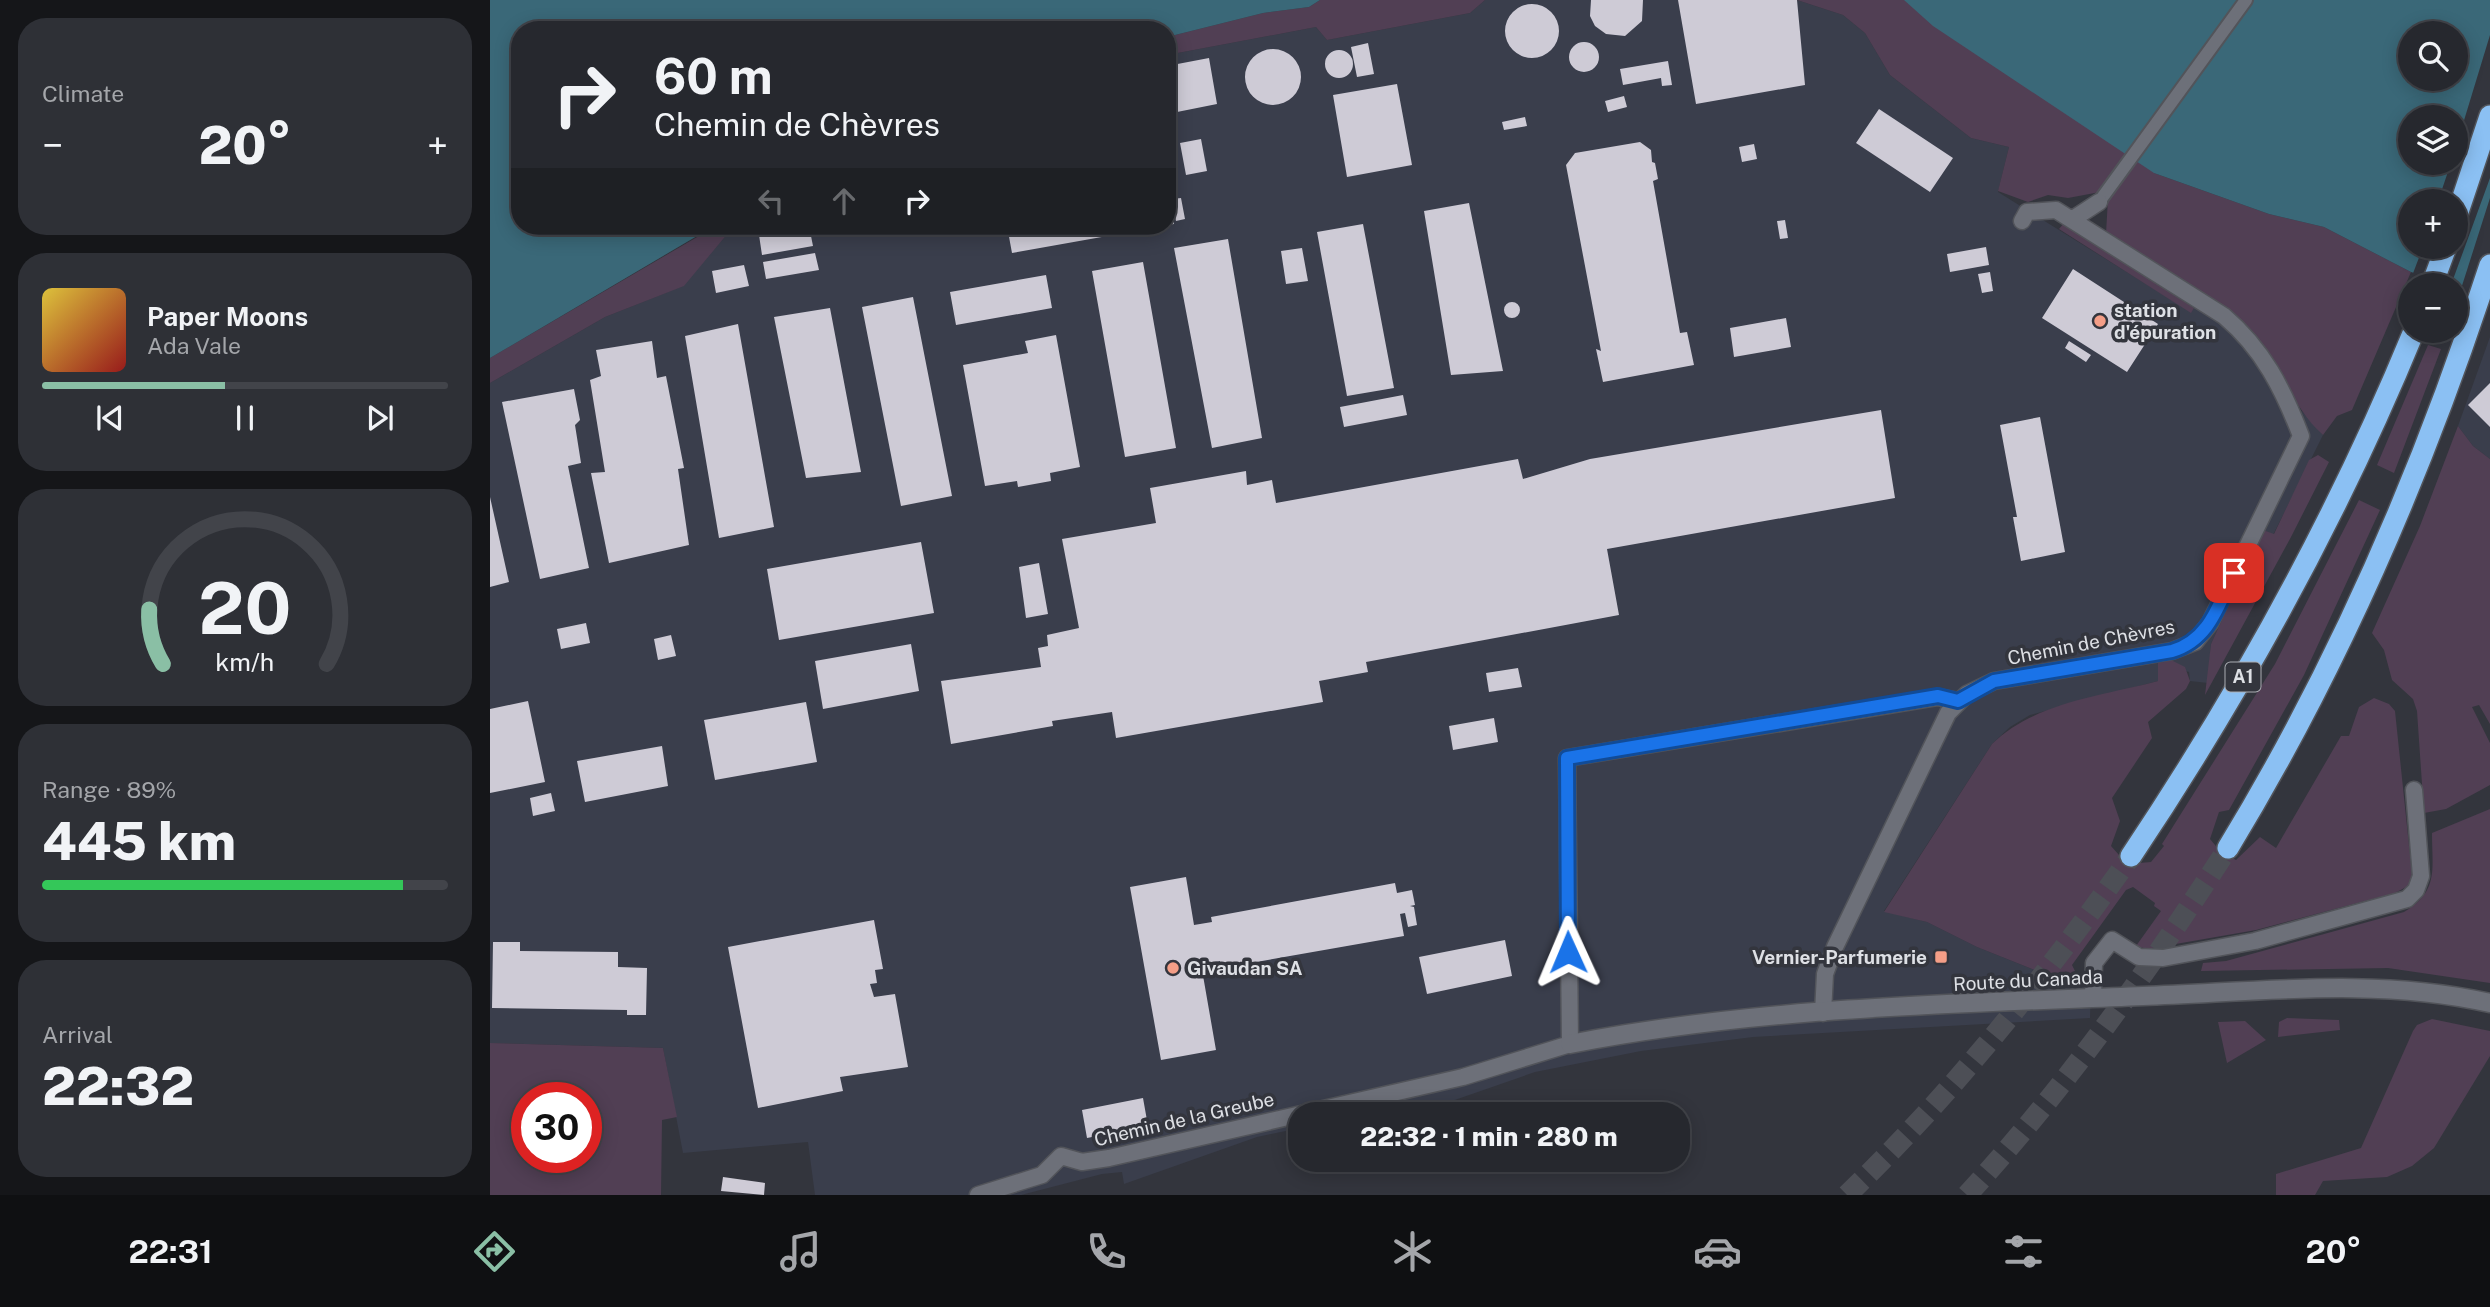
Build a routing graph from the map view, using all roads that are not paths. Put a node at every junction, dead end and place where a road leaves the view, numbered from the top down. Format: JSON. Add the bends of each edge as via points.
{"nodes":[{"id":1,"x":2246,"y":0,"type":"edge"},
{"id":2,"x":2490,"y":116,"type":"edge"},
{"id":3,"x":2466,"y":189,"type":"edge"},
{"id":4,"x":2101,"y":199,"type":"joint"},
{"id":5,"x":2073,"y":219,"type":"junction"},
{"id":6,"x":2022,"y":221,"type":"dead end"},
{"id":7,"x":2490,"y":265,"type":"edge"},
{"id":8,"x":2409,"y":343,"type":"edge"},
{"id":9,"x":1958,"y":701,"type":"junction"},
{"id":10,"x":2414,"y":790,"type":"dead end"},
{"id":11,"x":2228,"y":848,"type":"tunnel mouth"},
{"id":12,"x":2131,"y":856,"type":"tunnel mouth"},
{"id":13,"x":2092,"y":998,"type":"junction"},
{"id":14,"x":2490,"y":1003,"type":"edge"},
{"id":15,"x":1823,"y":1013,"type":"junction"},
{"id":16,"x":1570,"y":1044,"type":"junction"},
{"id":17,"x":978,"y":1195,"type":"edge"}],
"edges":[{"from":1,"to":4,"type":"street"},
{"from":2,"to":3,"type":"highway"},
{"from":4,"to":5,"type":"street"},
{"from":5,"to":6,"type":"street","name":"Chemin de Chèvres","via":[[2056,210],[2028,212]]},
{"from":5,"to":9,"type":"street","name":"Chemin de Chèvres","via":[[2242,332],[2276,377],[2301,436],[2210,623],[2195,642],[2172,651],[1994,681]]},
{"from":7,"to":11,"type":"highway","via":[[2398,517],[2327,671]]},
{"from":8,"to":12,"type":"highway","number":"A1","via":[[2344,491],[2250,664]]},
{"from":9,"to":15,"type":"street","via":[[1941,725],[1835,947],[1825,974]]},
{"from":9,"to":16,"type":"street","via":[[1938,696],[1567,758]]},
{"from":10,"to":13,"type":"street","via":[[2421,876],[2407,899],[2255,941],[2163,958],[2139,957],[2112,940],[2094,963]]},
{"from":13,"to":14,"type":"street","name":"Route du Canada","via":[[2354,988],[2425,992]]},
{"from":13,"to":15,"type":"street","name":"Route du Canada"},
{"from":15,"to":16,"type":"street","name":"Route du Canada","via":[[1691,1024]]},
{"from":16,"to":17,"type":"street","name":"Chemin de la Greube","via":[[1463,1077],[1110,1158],[1082,1162],[1061,1156],[1042,1175]]}]}
